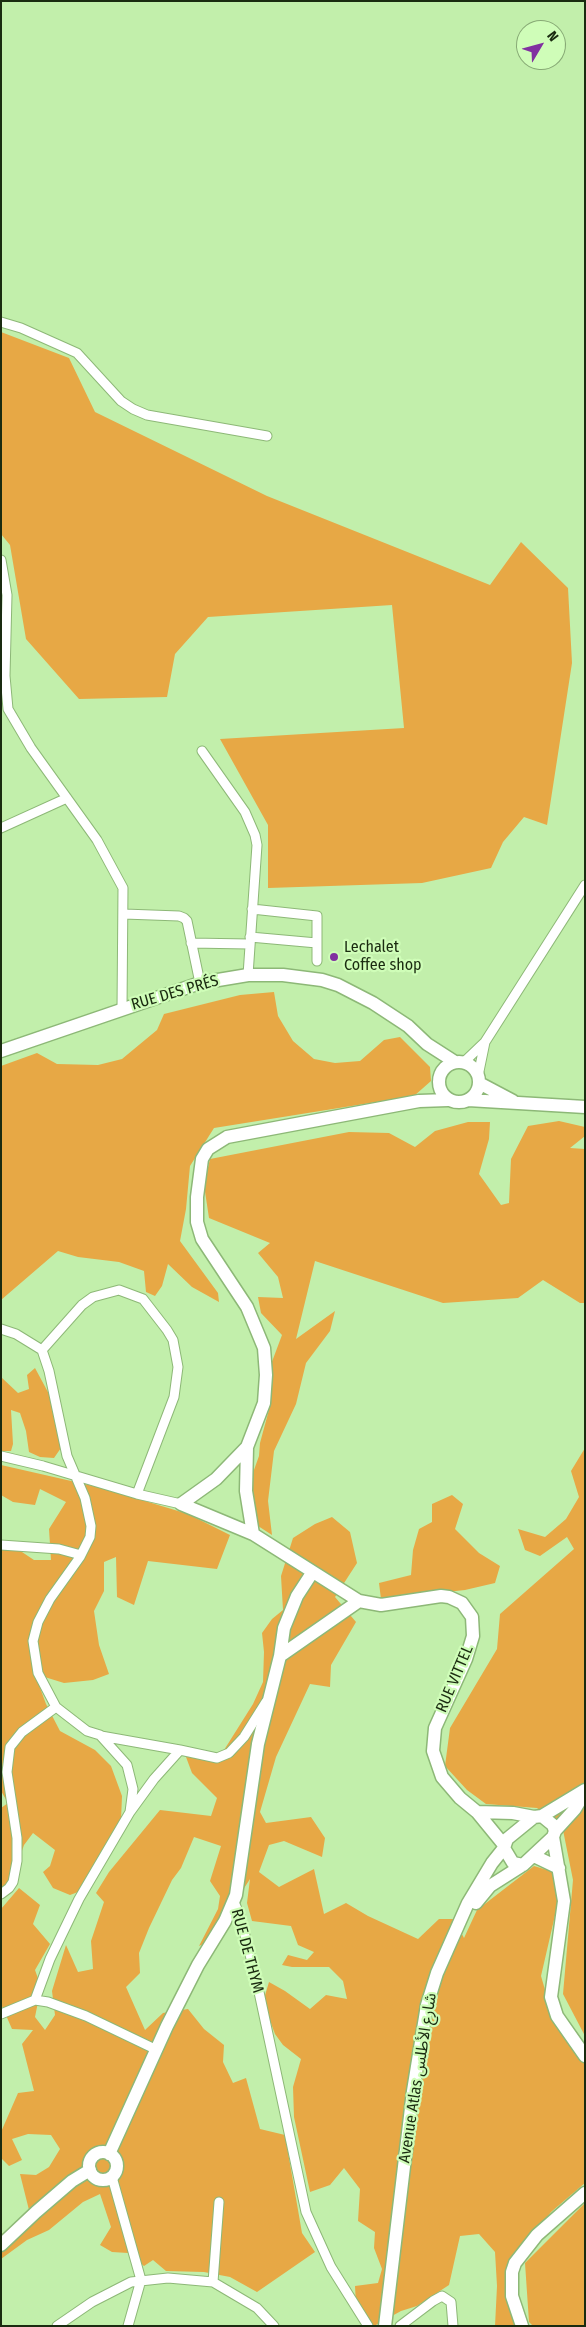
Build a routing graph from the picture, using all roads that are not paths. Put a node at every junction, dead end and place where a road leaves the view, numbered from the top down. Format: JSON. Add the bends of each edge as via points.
{"nodes":[{"id":1,"x":1,"y":322,"type":"edge"},
{"id":2,"x":267,"y":436,"type":"dead end"},
{"id":3,"x":1,"y":560,"type":"edge"},
{"id":4,"x":202,"y":751,"type":"dead end"},
{"id":5,"x":67,"y":798,"type":"junction"},
{"id":6,"x":1,"y":828,"type":"edge"},
{"id":7,"x":585,"y":884,"type":"edge"},
{"id":8,"x":252,"y":909,"type":"junction"},
{"id":9,"x":124,"y":914,"type":"junction"},
{"id":10,"x":250,"y":940,"type":"junction"},
{"id":11,"x":191,"y":943,"type":"junction"},
{"id":12,"x":317,"y":943,"type":"junction"},
{"id":13,"x":316,"y":960,"type":"dead end"},
{"id":14,"x":248,"y":975,"type":"junction"},
{"id":15,"x":200,"y":983,"type":"junction"},
{"id":16,"x":122,"y":1009,"type":"junction"},
{"id":17,"x":485,"y":1042,"type":"junction"},
{"id":18,"x":427,"y":1044,"type":"junction"},
{"id":19,"x":1,"y":1051,"type":"edge"},
{"id":20,"x":459,"y":1062,"type":"junction"},
{"id":21,"x":440,"y":1077,"type":"junction"},
{"id":22,"x":478,"y":1080,"type":"junction"},
{"id":23,"x":448,"y":1100,"type":"junction"},
{"id":24,"x":468,"y":1100,"type":"junction"},
{"id":25,"x":420,"y":1101,"type":"junction"},
{"id":26,"x":517,"y":1103,"type":"junction"},
{"id":27,"x":585,"y":1108,"type":"edge"},
{"id":28,"x":1,"y":1329,"type":"edge"},
{"id":29,"x":42,"y":1350,"type":"junction"},
{"id":30,"x":246,"y":1447,"type":"junction"},
{"id":31,"x":1,"y":1456,"type":"edge"},
{"id":32,"x":74,"y":1474,"type":"junction"},
{"id":33,"x":137,"y":1494,"type":"junction"},
{"id":34,"x":181,"y":1504,"type":"junction"},
{"id":35,"x":253,"y":1534,"type":"junction"},
{"id":36,"x":1,"y":1545,"type":"edge"},
{"id":37,"x":81,"y":1555,"type":"junction"},
{"id":38,"x":312,"y":1573,"type":"junction"},
{"id":39,"x":359,"y":1601,"type":"junction"},
{"id":40,"x":280,"y":1656,"type":"junction"},
{"id":41,"x":268,"y":1697,"type":"junction"},
{"id":42,"x":56,"y":1707,"type":"junction"},
{"id":43,"x":100,"y":1735,"type":"junction"},
{"id":44,"x":180,"y":1750,"type":"junction"},
{"id":45,"x":585,"y":1791,"type":"edge"},
{"id":46,"x":130,"y":1812,"type":"junction"},
{"id":47,"x":477,"y":1812,"type":"junction"},
{"id":48,"x":538,"y":1816,"type":"junction"},
{"id":49,"x":554,"y":1834,"type":"junction"},
{"id":50,"x":504,"y":1847,"type":"junction"},
{"id":51,"x":534,"y":1856,"type":"junction"},
{"id":52,"x":523,"y":1865,"type":"junction"},
{"id":53,"x":559,"y":1868,"type":"junction"},
{"id":54,"x":1,"y":1894,"type":"edge"},
{"id":55,"x":234,"y":1902,"type":"junction"},
{"id":56,"x":35,"y":2000,"type":"junction"},
{"id":57,"x":1,"y":2014,"type":"edge"},
{"id":58,"x":157,"y":2050,"type":"junction"},
{"id":59,"x":585,"y":2056,"type":"edge"},
{"id":60,"x":109,"y":2154,"type":"junction"},
{"id":61,"x":90,"y":2170,"type":"junction"},
{"id":62,"x":112,"y":2177,"type":"junction"},
{"id":63,"x":585,"y":2193,"type":"edge"},
{"id":64,"x":219,"y":2202,"type":"dead end"},
{"id":65,"x":1,"y":2245,"type":"edge"},
{"id":66,"x":141,"y":2280,"type":"junction"},
{"id":67,"x":213,"y":2282,"type":"junction"},
{"id":68,"x":57,"y":2326,"type":"edge"},
{"id":69,"x":128,"y":2326,"type":"edge"},
{"id":70,"x":274,"y":2326,"type":"edge"},
{"id":71,"x":368,"y":2326,"type":"edge"},
{"id":72,"x":385,"y":2326,"type":"edge"},
{"id":73,"x":390,"y":2326,"type":"edge"},
{"id":74,"x":400,"y":2326,"type":"edge"},
{"id":75,"x":453,"y":2326,"type":"edge"},
{"id":76,"x":522,"y":2326,"type":"edge"}],
"edges":[{"from":1,"to":2,"type":"street","via":[[77,353],[121,401],[147,415]]},
{"from":3,"to":5,"type":"street","via":[[7,595],[5,676],[8,709]]},
{"from":4,"to":8,"type":"street","via":[[245,812],[255,835]]},
{"from":5,"to":6,"type":"street"},
{"from":5,"to":9,"type":"street","via":[[115,870],[123,888]]},
{"from":7,"to":17,"type":"street"},
{"from":8,"to":10,"type":"street"},
{"from":8,"to":12,"type":"street","via":[[317,916]]},
{"from":9,"to":11,"type":"street","via":[[184,918]]},
{"from":9,"to":16,"type":"street"},
{"from":10,"to":11,"type":"street"},
{"from":10,"to":12,"type":"street"},
{"from":10,"to":14,"type":"street"},
{"from":11,"to":15,"type":"street"},
{"from":12,"to":13,"type":"street"},
{"from":14,"to":15,"type":"street","name":"RUE DES PRÉS"},
{"from":14,"to":18,"type":"street","name":"RUE DES PRÉS","via":[[283,975],[338,985],[373,1002],[408,1026]]},
{"from":15,"to":16,"type":"street","name":"RUE DES PRÉS"},
{"from":16,"to":19,"type":"street","name":"RUE DES PRÉS"},
{"from":17,"to":20,"type":"street"},
{"from":17,"to":22,"type":"street"},
{"from":18,"to":20,"type":"street","name":"RUE DES PRÉS"},
{"from":18,"to":21,"type":"street","name":"RUE DES PRÉS"},
{"from":20,"to":21,"type":"street"},
{"from":20,"to":22,"type":"street","via":[[475,1070]]},
{"from":21,"to":23,"type":"street","via":[[443,1096]]},
{"from":21,"to":25,"type":"street"},
{"from":22,"to":24,"type":"street","via":[[474,1096]]},
{"from":22,"to":26,"type":"street"},
{"from":23,"to":24,"type":"street"},
{"from":23,"to":25,"type":"street"},
{"from":24,"to":26,"type":"street"},
{"from":25,"to":30,"type":"street","via":[[226,1137],[208,1149],[202,1159],[197,1197],[197,1222],[202,1239],[247,1307],[264,1348],[264,1403]]},
{"from":26,"to":27,"type":"street"},
{"from":28,"to":29,"type":"street"},
{"from":29,"to":32,"type":"street"},
{"from":29,"to":33,"type":"street","via":[[82,1305],[93,1297],[119,1290],[143,1299],[167,1330],[173,1340],[178,1367],[174,1397]]},
{"from":30,"to":34,"type":"street","via":[[216,1479]]},
{"from":30,"to":35,"type":"street","via":[[246,1491]]},
{"from":31,"to":32,"type":"street"},
{"from":32,"to":33,"type":"street"},
{"from":32,"to":37,"type":"street","via":[[86,1498],[91,1526],[90,1537]]},
{"from":33,"to":34,"type":"street"},
{"from":34,"to":35,"type":"street","name":"RUE VITTEL"},
{"from":35,"to":38,"type":"street","name":"RUE VITTEL"},
{"from":36,"to":37,"type":"street","via":[[59,1549]]},
{"from":37,"to":42,"type":"street","via":[[44,1610],[33,1641],[38,1673]]},
{"from":38,"to":39,"type":"street","name":"RUE VITTEL"},
{"from":38,"to":40,"type":"street","name":"RUE DE THYM","via":[[297,1596],[284,1628]]},
{"from":39,"to":40,"type":"street"},
{"from":39,"to":47,"type":"street","name":"RUE VITTEL","via":[[381,1605],[418,1598],[450,1597],[462,1603],[472,1617],[474,1629],[469,1650],[435,1728],[433,1751],[442,1777]]},
{"from":40,"to":41,"type":"street","name":"RUE DE THYM"},
{"from":41,"to":44,"type":"street","via":[[244,1736],[223,1756],[217,1758]]},
{"from":41,"to":55,"type":"street","name":"RUE DE THYM"},
{"from":42,"to":43,"type":"street","via":[[87,1731]]},
{"from":42,"to":54,"type":"street","via":[[22,1732],[10,1747],[7,1767],[17,1861],[13,1882]]},
{"from":43,"to":44,"type":"street"},
{"from":43,"to":46,"type":"street","via":[[130,1770],[133,1789]]},
{"from":44,"to":46,"type":"street"},
{"from":45,"to":48,"type":"street","name":"Avenue Atlas شارع الأطلس"},
{"from":45,"to":49,"type":"street","name":"Avenue Atlas شارع الأطلس"},
{"from":46,"to":56,"type":"street","via":[[68,1920]]},
{"from":47,"to":48,"type":"street"},
{"from":47,"to":50,"type":"street","name":"RUE VITTEL"},
{"from":48,"to":49,"type":"street","via":[[550,1821]]},
{"from":48,"to":50,"type":"street","name":"Avenue Atlas شارع الأطلس","via":[[513,1833]]},
{"from":49,"to":51,"type":"street","name":"Avenue Atlas شارع الأطلس"},
{"from":49,"to":53,"type":"street"},
{"from":50,"to":52,"type":"street","name":"RUE VITTEL","via":[[513,1863]]},
{"from":50,"to":72,"type":"street","name":"Avenue Atlas شارع الأطلس","via":[[468,1903],[427,2004],[413,2091]]},
{"from":51,"to":52,"type":"street","name":"Avenue Atlas شارع الأطلس"},
{"from":51,"to":53,"type":"street"},
{"from":52,"to":73,"type":"street","name":"Avenue Atlas شارع الأطلس","via":[[480,1896],[454,1944],[438,1989],[417,2107]]},
{"from":53,"to":59,"type":"street","via":[[564,1901],[551,1997],[557,2016]]},
{"from":55,"to":58,"type":"street"},
{"from":55,"to":71,"type":"street","name":"RUE DE THYM","via":[[256,1978],[306,2212],[331,2267]]},
{"from":56,"to":57,"type":"street"},
{"from":56,"to":58,"type":"street","via":[[86,2016]]},
{"from":58,"to":60,"type":"street"},
{"from":60,"to":61,"type":"street","via":[[94,2156]]},
{"from":60,"to":62,"type":"street","via":[[117,2168]]},
{"from":61,"to":62,"type":"street","via":[[92,2175],[102,2180]]},
{"from":61,"to":65,"type":"street","via":[[72,2181]]},
{"from":62,"to":66,"type":"street"},
{"from":63,"to":76,"type":"street","via":[[537,2234],[515,2263],[512,2296]]},
{"from":64,"to":67,"type":"street"},
{"from":66,"to":67,"type":"street","via":[[168,2278]]},
{"from":66,"to":68,"type":"street","via":[[92,2302]]},
{"from":66,"to":69,"type":"street"},
{"from":67,"to":70,"type":"street","via":[[257,2308]]},
{"from":74,"to":75,"type":"street","via":[[442,2296],[450,2302]]}]}
